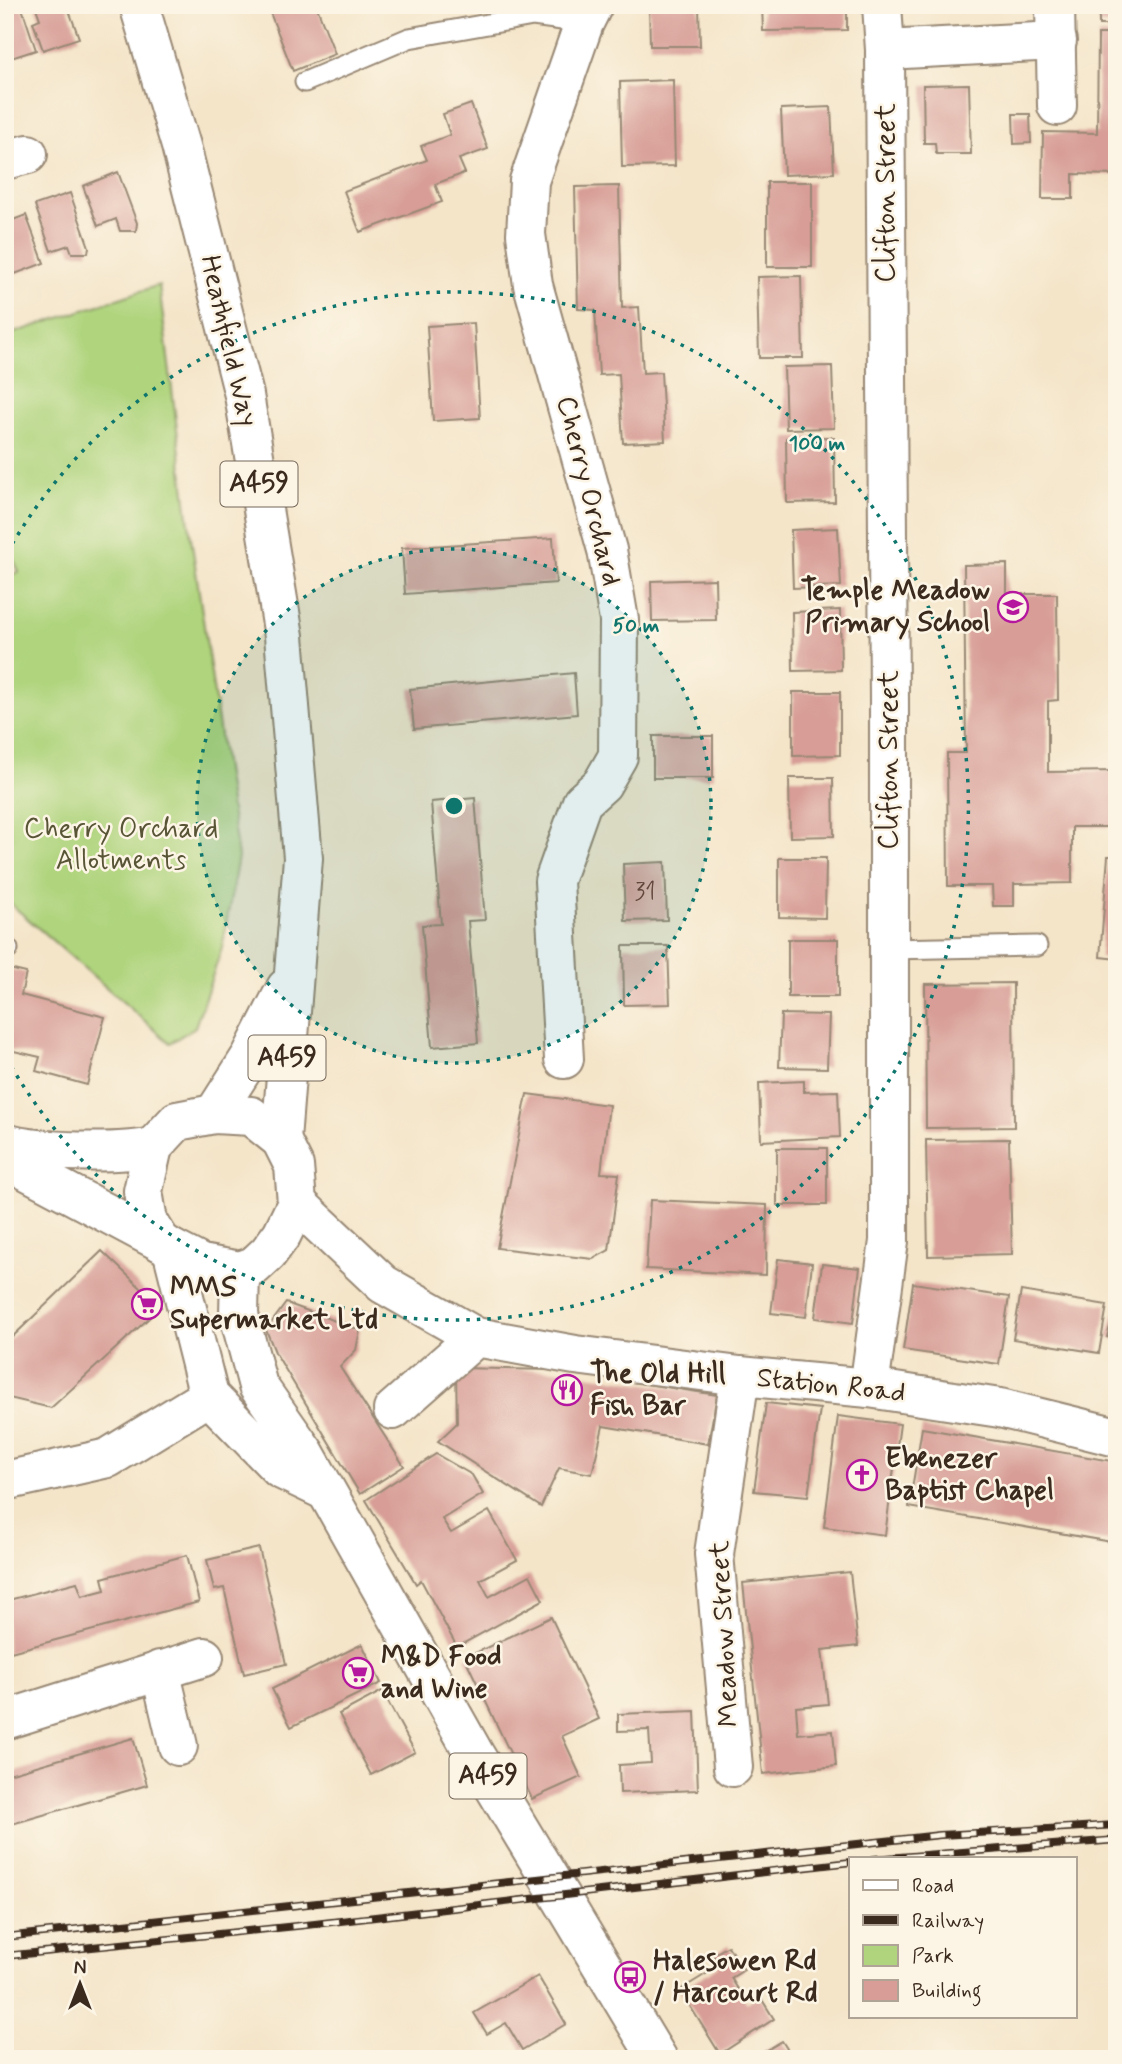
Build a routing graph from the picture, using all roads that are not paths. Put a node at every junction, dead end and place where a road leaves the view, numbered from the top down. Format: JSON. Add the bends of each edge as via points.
{"nodes":[{"id":1,"x":139,"y":5,"type":"edge"},
{"id":2,"x":882,"y":5,"type":"edge"},
{"id":3,"x":588,"y":14,"type":"edge"},
{"id":4,"x":1056,"y":23,"type":"edge"},
{"id":5,"x":885,"y":50,"type":"junction"},
{"id":6,"x":305,"y":82,"type":"dead end"},
{"id":7,"x":1057,"y":106,"type":"dead end"},
{"id":8,"x":1037,"y":947,"type":"dead end"},
{"id":9,"x":890,"y":949,"type":"junction"},
{"id":10,"x":293,"y":975,"type":"junction"},
{"id":11,"x":564,"y":1059,"type":"dead end"},
{"id":12,"x":214,"y":1114,"type":"junction"},
{"id":13,"x":281,"y":1140,"type":"junction"},
{"id":14,"x":5,"y":1143,"type":"edge"},
{"id":15,"x":153,"y":1147,"type":"junction"},
{"id":16,"x":5,"y":1159,"type":"edge"},
{"id":17,"x":297,"y":1203,"type":"junction"},
{"id":18,"x":166,"y":1245,"type":"junction"},
{"id":19,"x":240,"y":1271,"type":"junction"},
{"id":20,"x":476,"y":1337,"type":"junction"},
{"id":21,"x":740,"y":1376,"type":"junction"},
{"id":22,"x":869,"y":1388,"type":"junction"},
{"id":23,"x":209,"y":1396,"type":"junction"},
{"id":24,"x":393,"y":1410,"type":"dead end"},
{"id":25,"x":1117,"y":1437,"type":"edge"},
{"id":26,"x":5,"y":1481,"type":"edge"},
{"id":27,"x":324,"y":1490,"type":"junction"},
{"id":28,"x":204,"y":1657,"type":"dead end"},
{"id":29,"x":160,"y":1670,"type":"junction"},
{"id":30,"x":5,"y":1720,"type":"edge"},
{"id":31,"x":178,"y":1746,"type":"dead end"},
{"id":32,"x":733,"y":1767,"type":"dead end"},
{"id":33,"x":657,"y":2059,"type":"edge"}],
"edges":[{"from":1,"to":10,"type":"street","name":"Heathfield Way","number":"A459","via":[[181,146],[244,395],[284,636],[303,858]]},
{"from":2,"to":5,"type":"street","name":"Clifton Street"},
{"from":3,"to":6,"type":"lane","via":[[533,16],[410,38]]},
{"from":3,"to":11,"type":"street","name":"Cherry Orchard","via":[[529,181],[526,234],[533,285],[607,550],[619,620],[618,756],[603,784],[582,802],[554,881]]},
{"from":4,"to":5,"type":"street"},
{"from":4,"to":7,"type":"street"},
{"from":5,"to":9,"type":"street","name":"Clifton Street"},
{"from":8,"to":9,"type":"lane"},
{"from":9,"to":22,"type":"street","name":"Clifton Street","via":[[890,1241]]},
{"from":10,"to":12,"type":"street","name":"Heathfield Way","number":"A459","via":[[251,1056]]},
{"from":10,"to":13,"type":"street","name":"Heathfield Way","number":"A459"},
{"from":12,"to":13,"type":"street","number":"A459","via":[[251,1116]]},
{"from":12,"to":15,"type":"street","number":"A459","via":[[177,1121]]},
{"from":13,"to":17,"type":"street","number":"A459","via":[[294,1166]]},
{"from":14,"to":15,"type":"street","via":[[84,1151]]},
{"from":15,"to":18,"type":"street","via":[[144,1191],[148,1221]]},
{"from":16,"to":18,"type":"street"},
{"from":17,"to":19,"type":"street","via":[[268,1254]]},
{"from":17,"to":20,"type":"street","name":"Station Road","via":[[383,1284]]},
{"from":18,"to":19,"type":"street","via":[[201,1264]]},
{"from":18,"to":23,"type":"street"},
{"from":19,"to":27,"type":"street","via":[[239,1315],[258,1386],[305,1453]]},
{"from":20,"to":21,"type":"street","name":"Station Road"},
{"from":20,"to":24,"type":"street"},
{"from":21,"to":22,"type":"street","name":"Station Road"},
{"from":21,"to":32,"type":"street","name":"Meadow Street","via":[[714,1554]]},
{"from":22,"to":25,"type":"street","name":"Station Road","via":[[1000,1408]]},
{"from":23,"to":26,"type":"street","via":[[108,1458]]},
{"from":23,"to":27,"type":"street","via":[[280,1469]]},
{"from":27,"to":33,"type":"street","number":"A459","via":[[475,1755]]},
{"from":28,"to":29,"type":"street"},
{"from":29,"to":30,"type":"street"},
{"from":29,"to":31,"type":"street"}]}
